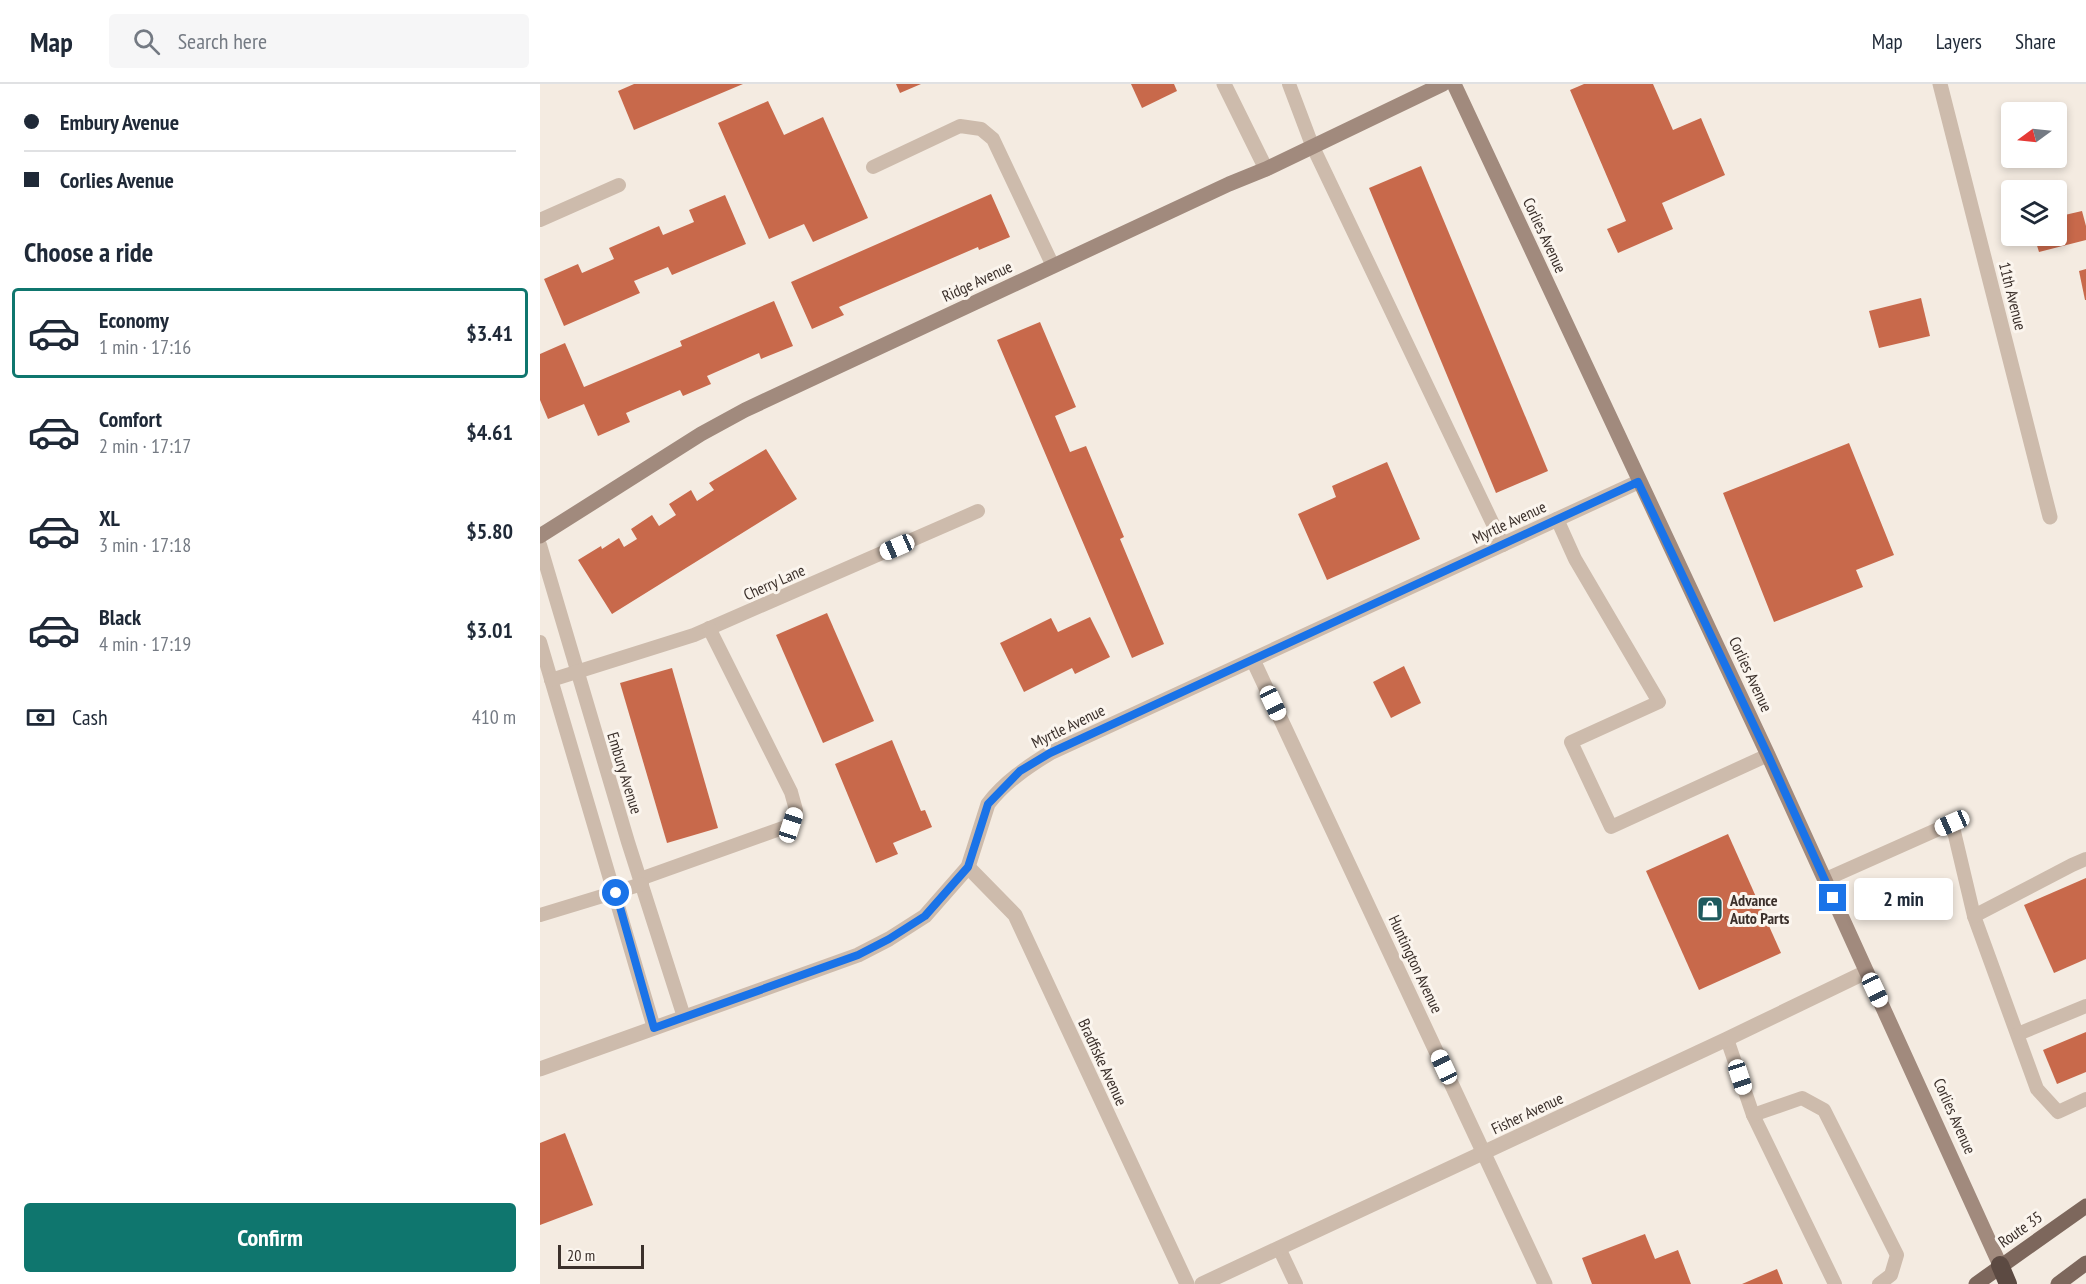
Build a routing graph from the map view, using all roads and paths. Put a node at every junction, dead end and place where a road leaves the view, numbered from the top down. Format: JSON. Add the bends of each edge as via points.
{"nodes":[{"id":1,"x":1224,"y":84,"type":"edge"},
{"id":2,"x":1289,"y":84,"type":"edge"},
{"id":3,"x":1443,"y":84,"type":"edge"},
{"id":4,"x":1454,"y":84,"type":"edge"},
{"id":5,"x":1940,"y":84,"type":"edge"},
{"id":6,"x":1312,"y":145,"type":"junction"},
{"id":7,"x":873,"y":167,"type":"dead end"},
{"id":8,"x":1266,"y":169,"type":"junction"},
{"id":9,"x":619,"y":185,"type":"dead end"},
{"id":10,"x":540,"y":220,"type":"edge"},
{"id":11,"x":1053,"y":266,"type":"junction"},
{"id":12,"x":1638,"y":482,"type":"junction"},
{"id":13,"x":978,"y":511,"type":"dead end"},
{"id":14,"x":2050,"y":517,"type":"dead end"},
{"id":15,"x":1557,"y":519,"type":"junction"},
{"id":16,"x":540,"y":536,"type":"edge"},
{"id":17,"x":540,"y":545,"type":"edge"},
{"id":18,"x":1503,"y":545,"type":"junction"},
{"id":19,"x":709,"y":628,"type":"junction"},
{"id":20,"x":540,"y":642,"type":"edge"},
{"id":21,"x":1253,"y":660,"type":"junction"},
{"id":22,"x":578,"y":670,"type":"junction"},
{"id":23,"x":551,"y":680,"type":"junction"},
{"id":24,"x":1768,"y":755,"type":"junction"},
{"id":25,"x":2086,"y":859,"type":"edge"},
{"id":26,"x":968,"y":867,"type":"junction"},
{"id":27,"x":1824,"y":880,"type":"junction"},
{"id":28,"x":641,"y":882,"type":"junction"},
{"id":29,"x":616,"y":893,"type":"junction"},
{"id":30,"x":540,"y":915,"type":"edge"},
{"id":31,"x":1974,"y":916,"type":"junction"},
{"id":32,"x":1866,"y":972,"type":"junction"},
{"id":33,"x":2086,"y":1006,"type":"edge"},
{"id":34,"x":684,"y":1017,"type":"junction"},
{"id":35,"x":654,"y":1028,"type":"junction"},
{"id":36,"x":2018,"y":1034,"type":"junction"},
{"id":37,"x":1727,"y":1039,"type":"junction"},
{"id":38,"x":540,"y":1069,"type":"edge"},
{"id":39,"x":2086,"y":1099,"type":"edge"},
{"id":40,"x":1753,"y":1115,"type":"junction"},
{"id":41,"x":1485,"y":1153,"type":"junction"},
{"id":42,"x":2086,"y":1206,"type":"edge"},
{"id":43,"x":1279,"y":1248,"type":"junction"},
{"id":44,"x":2086,"y":1263,"type":"edge"},
{"id":45,"x":2000,"y":1265,"type":"junction"},
{"id":46,"x":1187,"y":1284,"type":"edge"},
{"id":47,"x":1202,"y":1284,"type":"edge"},
{"id":48,"x":1296,"y":1284,"type":"edge"},
{"id":49,"x":1545,"y":1284,"type":"edge"},
{"id":50,"x":1835,"y":1284,"type":"edge"},
{"id":51,"x":1879,"y":1284,"type":"edge"},
{"id":52,"x":1976,"y":1284,"type":"edge"},
{"id":53,"x":2008,"y":1284,"type":"edge"},
{"id":54,"x":2058,"y":1284,"type":"edge"}],
"edges":[{"from":1,"to":8,"type":"street"},
{"from":2,"to":6,"type":"lane"},
{"from":3,"to":6,"type":"main road","name":"Ridge Avenue"},
{"from":4,"to":12,"type":"main road","name":"Corlies Avenue"},
{"from":5,"to":14,"type":"street","name":"11th Avenue"},
{"from":6,"to":8,"type":"main road","name":"Ridge Avenue"},
{"from":6,"to":18,"type":"lane"},
{"from":7,"to":11,"type":"lane","via":[[960,126],[981,129],[993,139]]},
{"from":8,"to":11,"type":"main road","name":"Ridge Avenue"},
{"from":9,"to":10,"type":"lane"},
{"from":11,"to":16,"type":"main road","name":"Ridge Avenue","via":[[745,410]]},
{"from":12,"to":15,"type":"street","name":"Myrtle Avenue"},
{"from":12,"to":24,"type":"main road","name":"Corlies Avenue"},
{"from":13,"to":19,"type":"lane","name":"Cherry Lane"},
{"from":15,"to":18,"type":"street","name":"Myrtle Avenue"},
{"from":15,"to":24,"type":"lane","via":[[1575,559],[1659,702],[1571,742],[1611,827]]},
{"from":17,"to":22,"type":"lane","name":"Embury Avenue"},
{"from":18,"to":21,"type":"street","name":"Myrtle Avenue"},
{"from":19,"to":22,"type":"lane","name":"Cherry Lane"},
{"from":19,"to":28,"type":"lane","via":[[791,792],[796,810],[791,825]]},
{"from":20,"to":23,"type":"lane"},
{"from":21,"to":26,"type":"street","name":"Myrtle Avenue","via":[[1050,753],[1020,771],[988,804]]},
{"from":21,"to":41,"type":"street","name":"Huntington Avenue"},
{"from":22,"to":23,"type":"lane"},
{"from":22,"to":28,"type":"lane","name":"Embury Avenue"},
{"from":23,"to":29,"type":"lane"},
{"from":24,"to":27,"type":"main road","name":"Corlies Avenue"},
{"from":25,"to":31,"type":"lane"},
{"from":26,"to":34,"type":"street","name":"Myrtle Avenue","via":[[925,916],[889,939],[858,955]]},
{"from":26,"to":46,"type":"street","name":"Bradfiske Avenue","via":[[1015,915]]},
{"from":27,"to":31,"type":"lane","via":[[1952,823]]},
{"from":27,"to":32,"type":"main road","name":"Corlies Avenue"},
{"from":28,"to":29,"type":"lane"},
{"from":28,"to":34,"type":"lane","name":"Embury Avenue"},
{"from":29,"to":30,"type":"lane"},
{"from":29,"to":35,"type":"lane"},
{"from":31,"to":36,"type":"lane"},
{"from":32,"to":37,"type":"street","name":"Fisher Avenue"},
{"from":32,"to":45,"type":"main road","name":"Corlies Avenue"},
{"from":33,"to":36,"type":"lane"},
{"from":34,"to":35,"type":"street","name":"Myrtle Avenue"},
{"from":35,"to":38,"type":"street","name":"Myrtle Avenue"},
{"from":36,"to":39,"type":"lane","via":[[2037,1089],[2058,1112]]},
{"from":37,"to":40,"type":"lane"},
{"from":37,"to":41,"type":"street","name":"Fisher Avenue"},
{"from":40,"to":50,"type":"lane"},
{"from":40,"to":51,"type":"lane","via":[[1802,1098],[1824,1110],[1896,1255],[1891,1275]]},
{"from":41,"to":43,"type":"street","name":"Fisher Avenue"},
{"from":41,"to":49,"type":"street","name":"Huntington Avenue"},
{"from":42,"to":45,"type":"main road","name":"Route 35"},
{"from":43,"to":47,"type":"street","name":"Fisher Avenue"},
{"from":43,"to":48,"type":"lane"},
{"from":44,"to":54,"type":"main road"},
{"from":45,"to":52,"type":"main road","name":"Route 35"},
{"from":45,"to":53,"type":"highway","name":"Corlies Avenue"}]}
